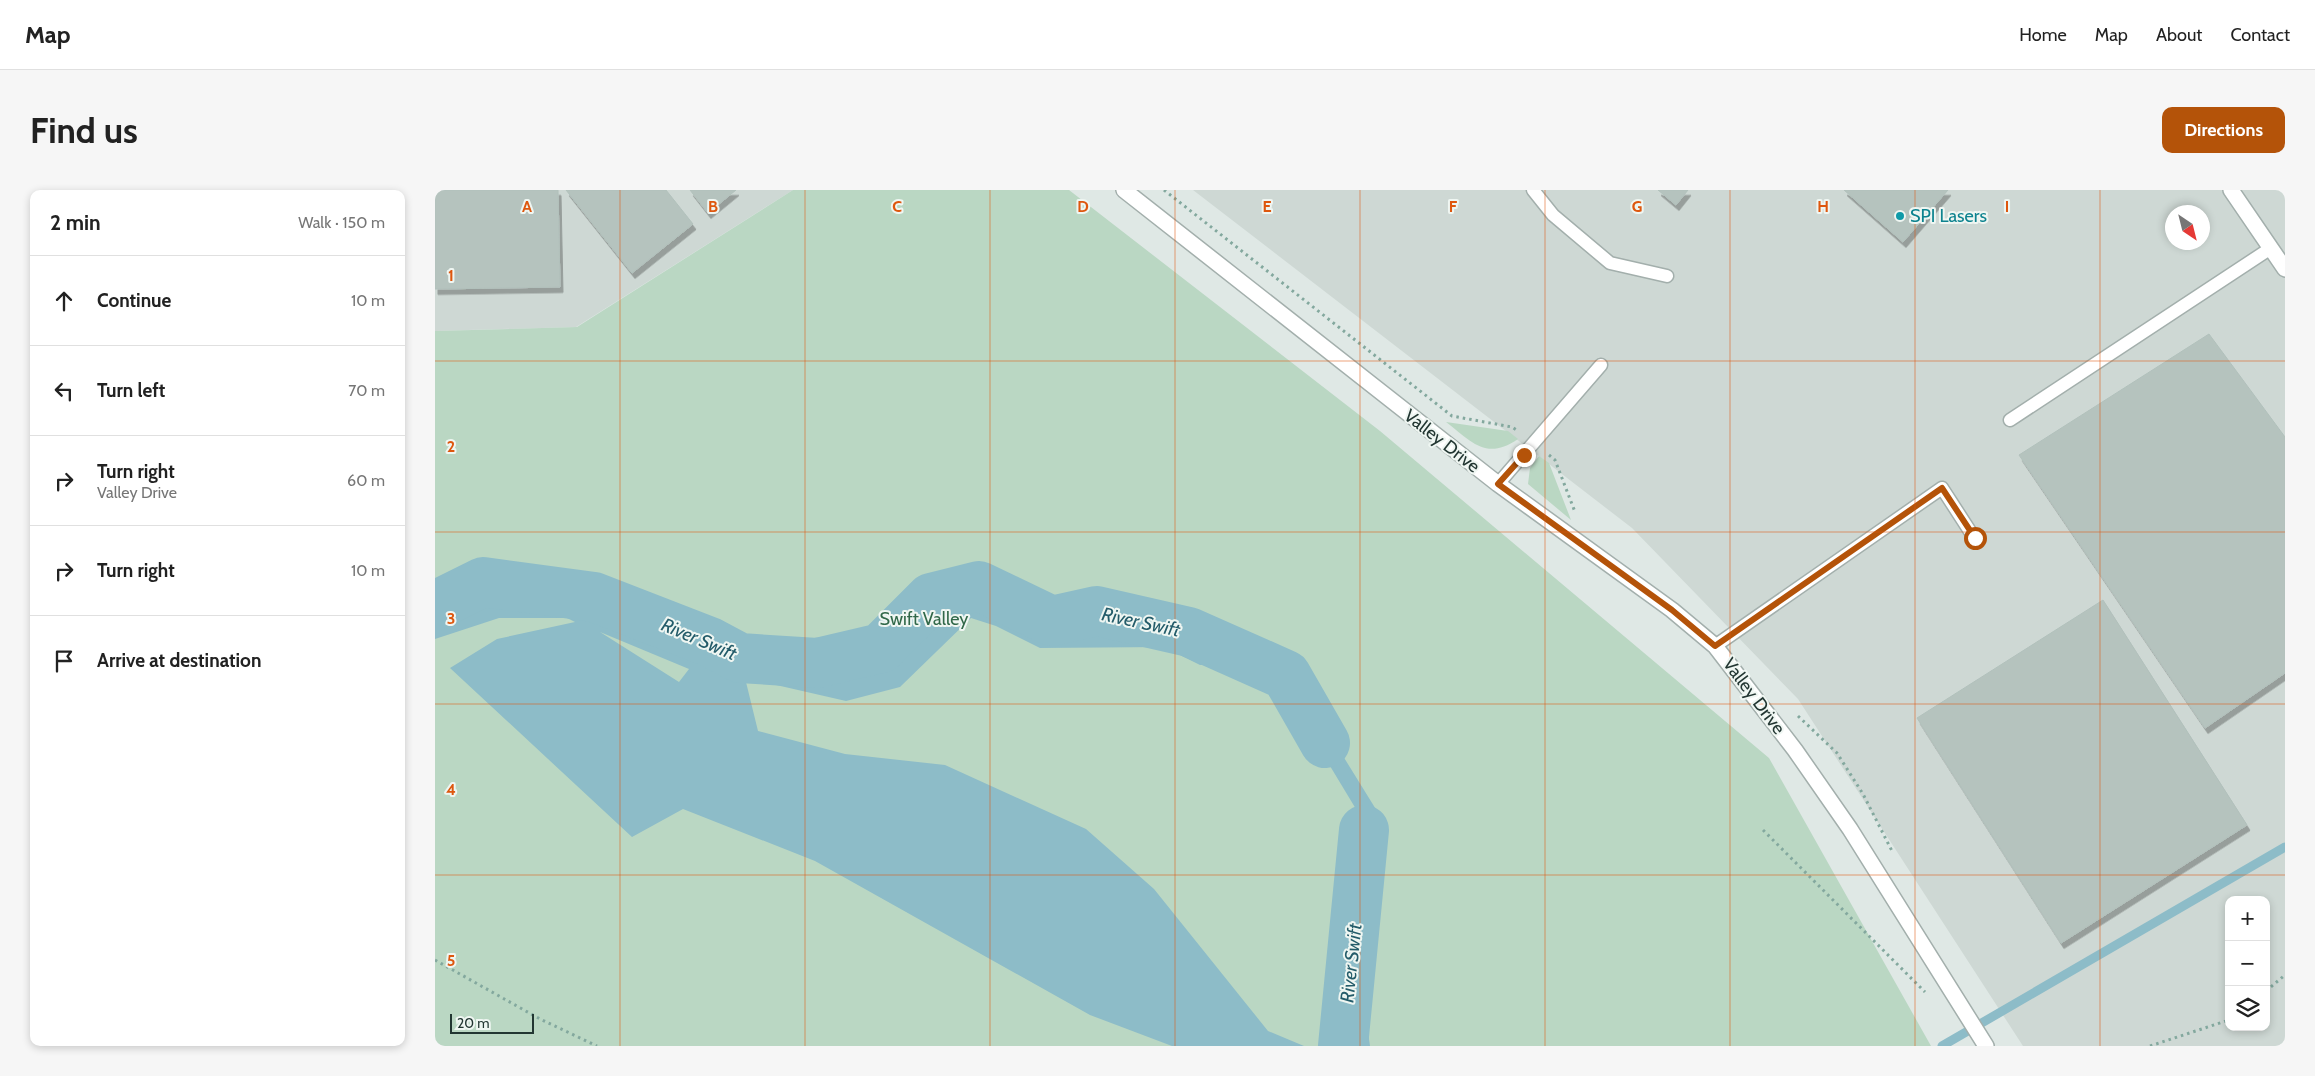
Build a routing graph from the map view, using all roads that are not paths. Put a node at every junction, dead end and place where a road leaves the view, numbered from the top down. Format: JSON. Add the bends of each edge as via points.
{"nodes":[{"id":1,"x":1124,"y":190,"type":"edge"},
{"id":2,"x":1533,"y":190,"type":"edge"},
{"id":3,"x":2231,"y":190,"type":"edge"},
{"id":4,"x":2271,"y":248,"type":"junction"},
{"id":5,"x":2285,"y":269,"type":"edge"},
{"id":6,"x":1667,"y":276,"type":"dead end"},
{"id":7,"x":1601,"y":365,"type":"dead end"},
{"id":8,"x":2010,"y":420,"type":"dead end"},
{"id":9,"x":1498,"y":484,"type":"junction"},
{"id":10,"x":1975,"y":538,"type":"dead end"},
{"id":11,"x":1715,"y":646,"type":"junction"},
{"id":12,"x":1986,"y":1046,"type":"edge"}],
"edges":[{"from":1,"to":9,"type":"street","name":"Valley Drive"},
{"from":2,"to":6,"type":"lane","via":[[1553,215],[1610,263]]},
{"from":3,"to":4,"type":"street"},
{"from":4,"to":5,"type":"street"},
{"from":4,"to":8,"type":"lane"},
{"from":7,"to":9,"type":"lane"},
{"from":9,"to":11,"type":"street","name":"Valley Drive","via":[[1672,610]]},
{"from":10,"to":11,"type":"lane","via":[[1942,488]]},
{"from":11,"to":12,"type":"street","name":"Valley Drive","via":[[1795,750],[1850,829]]}]}
